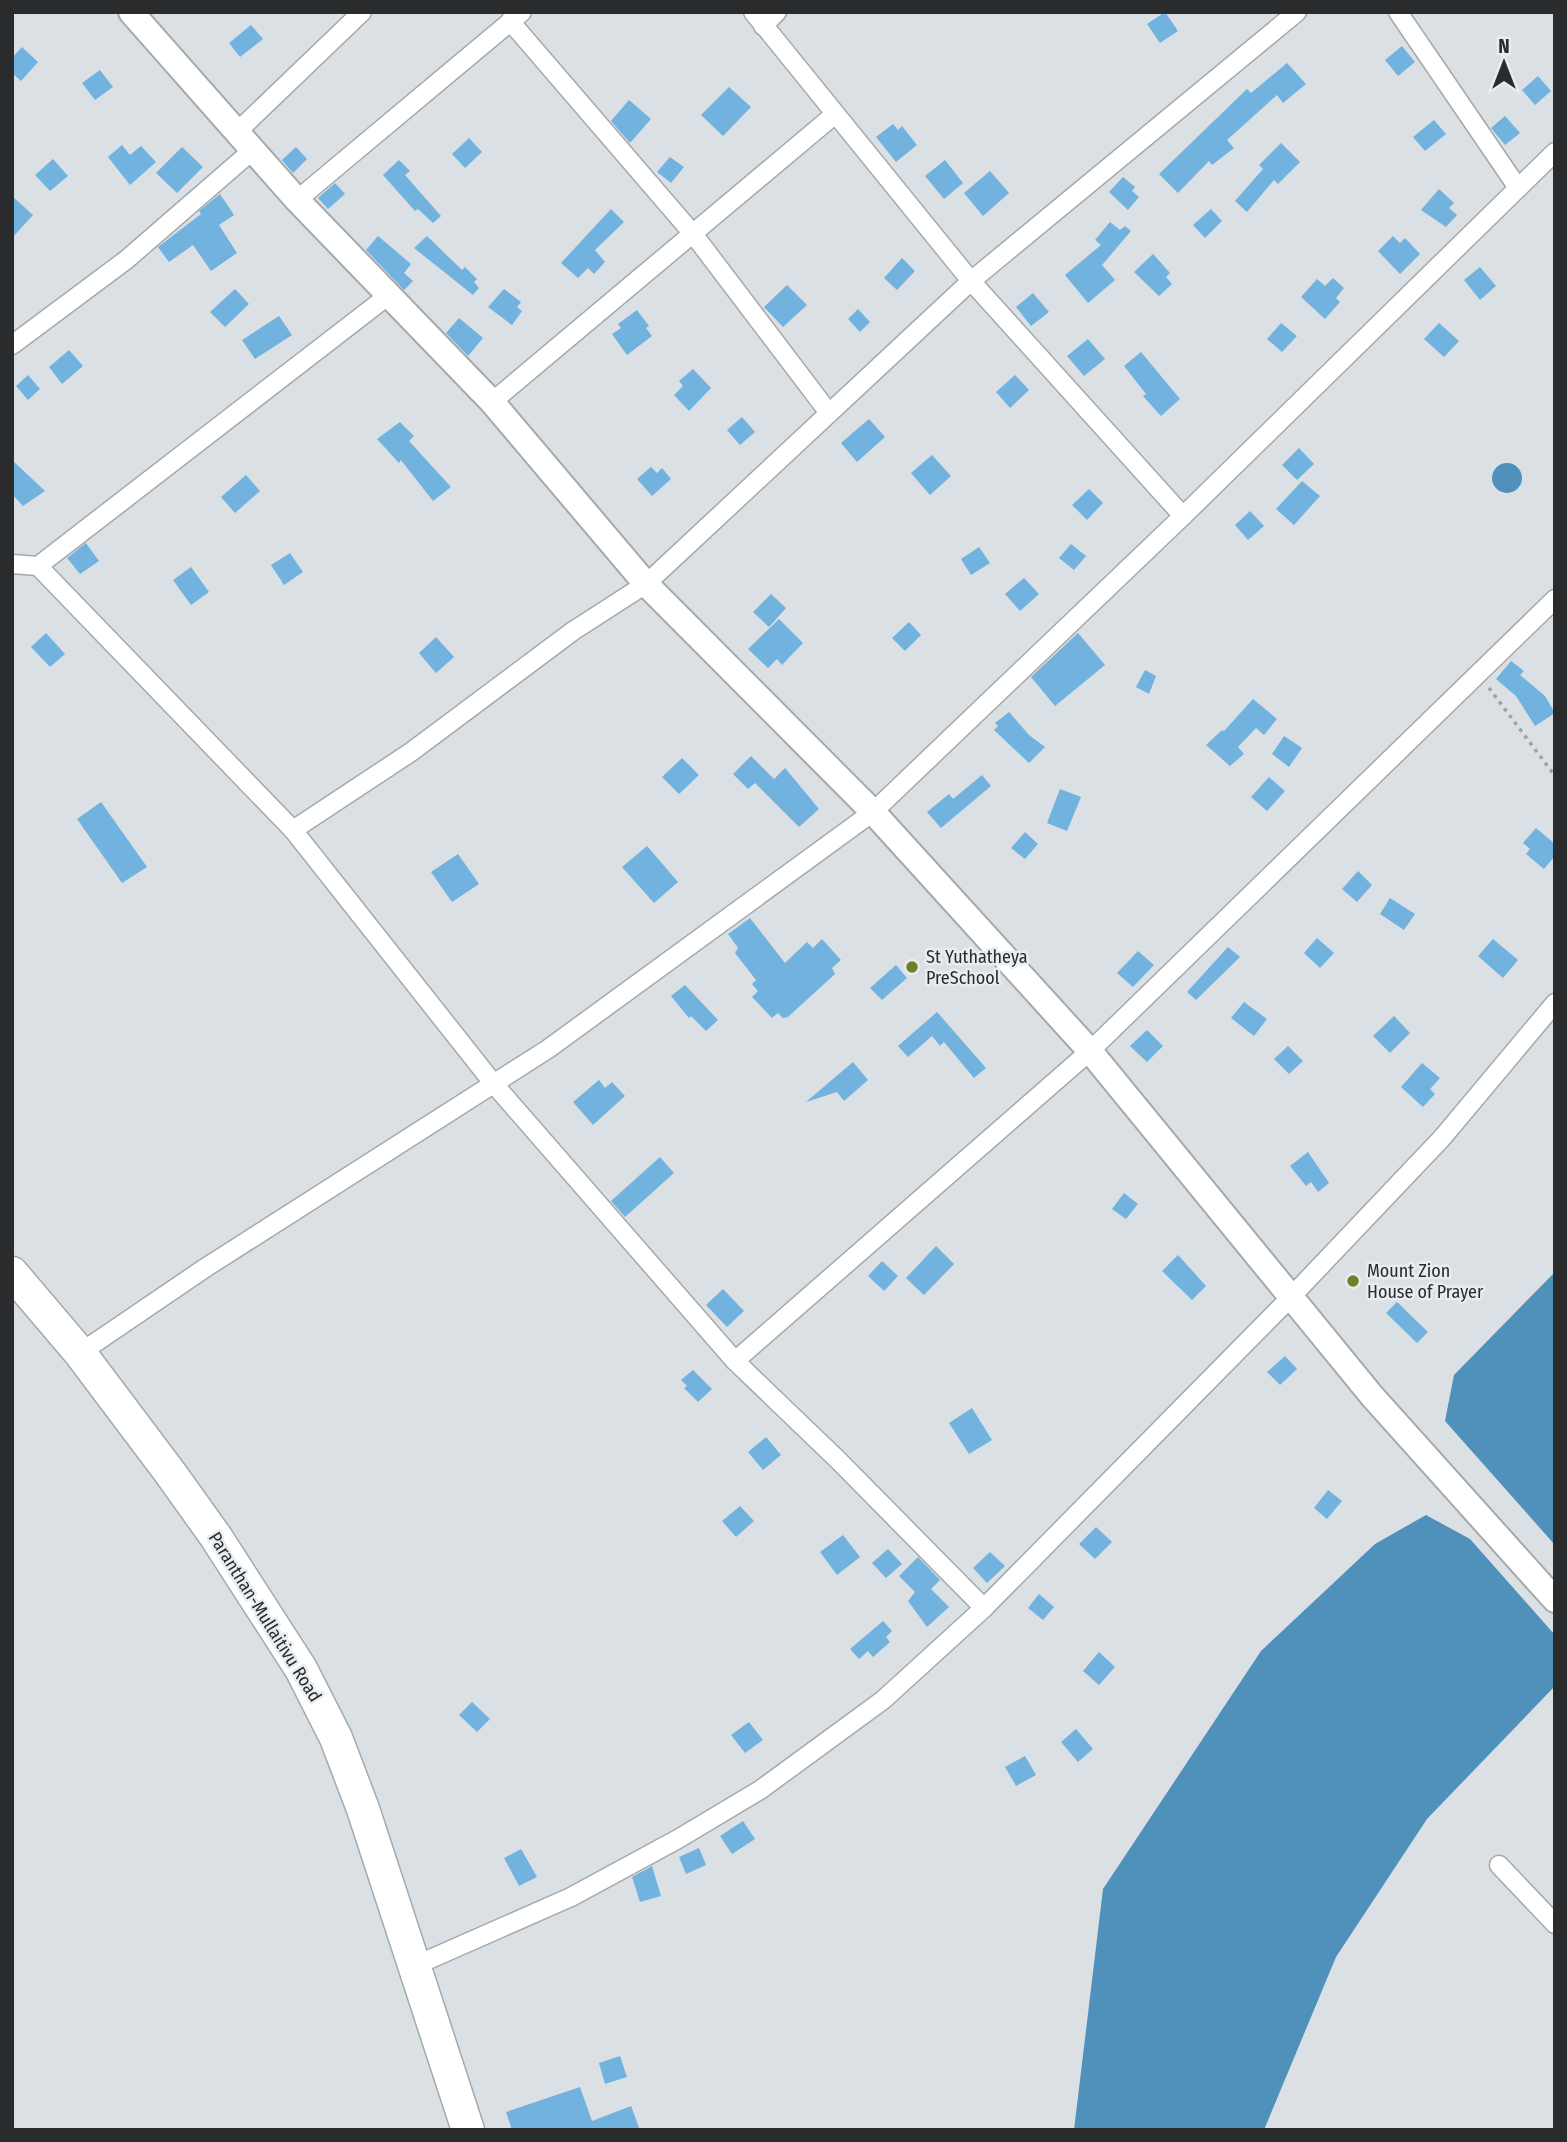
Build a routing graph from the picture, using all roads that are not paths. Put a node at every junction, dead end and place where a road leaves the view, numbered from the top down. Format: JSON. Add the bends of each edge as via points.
{"nodes":[{"id":1,"x":131,"y":12,"type":"edge"},
{"id":2,"x":362,"y":12,"type":"edge"},
{"id":3,"x":777,"y":12,"type":"edge"},
{"id":4,"x":1297,"y":12,"type":"edge"},
{"id":5,"x":1398,"y":12,"type":"edge"},
{"id":6,"x":516,"y":17,"type":"edge"},
{"id":7,"x":758,"y":19,"type":"edge"},
{"id":8,"x":834,"y":115,"type":"junction"},
{"id":9,"x":246,"y":140,"type":"junction"},
{"id":10,"x":1555,"y":152,"type":"edge"},
{"id":11,"x":1518,"y":188,"type":"junction"},
{"id":12,"x":297,"y":200,"type":"junction"},
{"id":13,"x":694,"y":235,"type":"junction"},
{"id":14,"x":971,"y":281,"type":"junction"},
{"id":15,"x":389,"y":295,"type":"junction"},
{"id":16,"x":12,"y":345,"type":"edge"},
{"id":17,"x":492,"y":402,"type":"junction"},
{"id":18,"x":829,"y":414,"type":"junction"},
{"id":19,"x":1183,"y":516,"type":"junction"},
{"id":20,"x":12,"y":564,"type":"edge"},
{"id":21,"x":38,"y":566,"type":"junction"},
{"id":22,"x":646,"y":584,"type":"junction"},
{"id":23,"x":1555,"y":599,"type":"edge"},
{"id":24,"x":873,"y":812,"type":"junction"},
{"id":25,"x":293,"y":830,"type":"junction"},
{"id":26,"x":1555,"y":1003,"type":"edge"},
{"id":27,"x":1090,"y":1052,"type":"junction"},
{"id":28,"x":494,"y":1083,"type":"junction"},
{"id":29,"x":12,"y":1273,"type":"edge"},
{"id":30,"x":1291,"y":1297,"type":"junction"},
{"id":31,"x":80,"y":1353,"type":"junction"},
{"id":32,"x":734,"y":1361,"type":"junction"},
{"id":33,"x":1555,"y":1600,"type":"edge"},
{"id":34,"x":984,"y":1608,"type":"junction"},
{"id":35,"x":1499,"y":1865,"type":"dead end"},
{"id":36,"x":1555,"y":1924,"type":"edge"},
{"id":37,"x":412,"y":1967,"type":"junction"},
{"id":38,"x":468,"y":2130,"type":"edge"}],
"edges":[{"from":1,"to":9,"type":"street"},
{"from":2,"to":9,"type":"street"},
{"from":3,"to":7,"type":"street"},
{"from":4,"to":14,"type":"street"},
{"from":5,"to":11,"type":"street"},
{"from":6,"to":12,"type":"street"},
{"from":6,"to":13,"type":"street"},
{"from":7,"to":8,"type":"street"},
{"from":8,"to":13,"type":"street"},
{"from":8,"to":14,"type":"street"},
{"from":9,"to":12,"type":"street"},
{"from":9,"to":16,"type":"street","via":[[126,260]]},
{"from":10,"to":11,"type":"street"},
{"from":11,"to":19,"type":"street"},
{"from":12,"to":15,"type":"street"},
{"from":13,"to":17,"type":"street"},
{"from":13,"to":18,"type":"street"},
{"from":14,"to":18,"type":"street"},
{"from":14,"to":19,"type":"street"},
{"from":15,"to":17,"type":"street"},
{"from":15,"to":21,"type":"street"},
{"from":17,"to":22,"type":"street"},
{"from":18,"to":22,"type":"street"},
{"from":19,"to":24,"type":"street"},
{"from":20,"to":21,"type":"street"},
{"from":21,"to":25,"type":"street"},
{"from":22,"to":24,"type":"street"},
{"from":22,"to":25,"type":"street"},
{"from":23,"to":27,"type":"street"},
{"from":24,"to":27,"type":"street"},
{"from":24,"to":28,"type":"street","via":[[548,1049]]},
{"from":25,"to":28,"type":"street"},
{"from":26,"to":30,"type":"street","via":[[1442,1138]]},
{"from":27,"to":30,"type":"street"},
{"from":27,"to":32,"type":"street"},
{"from":28,"to":31,"type":"street"},
{"from":28,"to":32,"type":"street"},
{"from":29,"to":31,"type":"highway","name":"Paranthan-Mullaitivu Road"},
{"from":30,"to":33,"type":"street","via":[[1372,1396]]},
{"from":30,"to":34,"type":"street"},
{"from":31,"to":37,"type":"highway","name":"Paranthan-Mullaitivu Road","via":[[216,1537],[301,1670],[345,1762]]},
{"from":32,"to":34,"type":"street"},
{"from":34,"to":37,"type":"street","via":[[883,1700],[760,1790],[571,1897]]},
{"from":35,"to":36,"type":"street"},
{"from":37,"to":38,"type":"highway","name":"Paranthan-Mullaitivu Road"}]}
